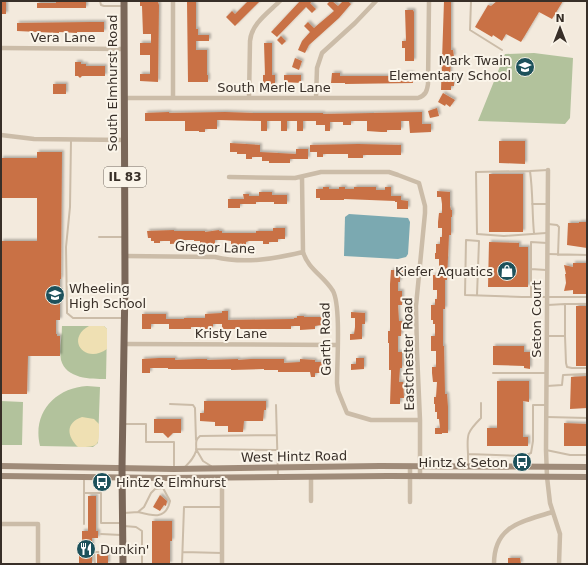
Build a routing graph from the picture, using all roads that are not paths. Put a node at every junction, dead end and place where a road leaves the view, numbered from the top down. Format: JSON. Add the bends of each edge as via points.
{"nodes":[{"id":1,"x":100,"y":1,"type":"edge"},
{"id":2,"x":173,"y":1,"type":"edge"},
{"id":3,"x":280,"y":1,"type":"edge"},
{"id":4,"x":376,"y":1,"type":"edge"},
{"id":5,"x":429,"y":1,"type":"edge"},
{"id":6,"x":470,"y":1,"type":"edge"},
{"id":7,"x":124,"y":4,"type":"edge"},
{"id":8,"x":1,"y":48,"type":"edge"},
{"id":9,"x":124,"y":49,"type":"junction"},
{"id":10,"x":502,"y":50,"type":"dead end"},
{"id":11,"x":124,"y":98,"type":"junction"},
{"id":12,"x":173,"y":98,"type":"junction"},
{"id":13,"x":250,"y":98,"type":"junction"},
{"id":14,"x":316,"y":98,"type":"junction"},
{"id":15,"x":1,"y":135,"type":"edge"},
{"id":16,"x":71,"y":139,"type":"junction"},
{"id":17,"x":125,"y":140,"type":"junction"},
{"id":18,"x":548,"y":170,"type":"joint"},
{"id":19,"x":530,"y":171,"type":"junction"},
{"id":20,"x":229,"y":177,"type":"dead end"},
{"id":21,"x":302,"y":177,"type":"junction"},
{"id":22,"x":532,"y":204,"type":"junction"},
{"id":23,"x":548,"y":204,"type":"junction"},
{"id":24,"x":548,"y":224,"type":"junction"},
{"id":25,"x":534,"y":233,"type":"junction"},
{"id":26,"x":548,"y":233,"type":"junction"},
{"id":27,"x":99,"y":237,"type":"dead end"},
{"id":28,"x":125,"y":237,"type":"junction"},
{"id":29,"x":548,"y":243,"type":"junction"},
{"id":30,"x":303,"y":252,"type":"junction"},
{"id":31,"x":548,"y":254,"type":"junction"},
{"id":32,"x":558,"y":255,"type":"junction"},
{"id":33,"x":587,"y":255,"type":"edge"},
{"id":34,"x":125,"y":256,"type":"junction"},
{"id":35,"x":531,"y":269,"type":"junction"},
{"id":36,"x":548,"y":270,"type":"junction"},
{"id":37,"x":477,"y":295,"type":"junction"},
{"id":38,"x":531,"y":297,"type":"junction"},
{"id":39,"x":547,"y":297,"type":"junction"},
{"id":40,"x":587,"y":297,"type":"edge"},
{"id":41,"x":565,"y":304,"type":"junction"},
{"id":42,"x":587,"y":304,"type":"edge"},
{"id":43,"x":547,"y":305,"type":"junction"},
{"id":44,"x":124,"y":318,"type":"junction"},
{"id":45,"x":547,"y":336,"type":"junction"},
{"id":46,"x":565,"y":336,"type":"junction"},
{"id":47,"x":124,"y":344,"type":"junction"},
{"id":48,"x":337,"y":344,"type":"junction"},
{"id":49,"x":587,"y":368,"type":"edge"},
{"id":50,"x":493,"y":373,"type":"dead end"},
{"id":51,"x":547,"y":373,"type":"junction"},
{"id":52,"x":587,"y":374,"type":"edge"},
{"id":53,"x":547,"y":386,"type":"junction"},
{"id":54,"x":481,"y":403,"type":"dead end"},
{"id":55,"x":170,"y":404,"type":"dead end"},
{"id":56,"x":276,"y":404,"type":"dead end"},
{"id":57,"x":547,"y":405,"type":"junction"},
{"id":58,"x":547,"y":417,"type":"junction"},
{"id":59,"x":587,"y":418,"type":"edge"},
{"id":60,"x":420,"y":420,"type":"junction"},
{"id":61,"x":123,"y":424,"type":"junction"},
{"id":62,"x":276,"y":435,"type":"junction"},
{"id":63,"x":196,"y":441,"type":"junction"},
{"id":64,"x":196,"y":450,"type":"junction"},
{"id":65,"x":277,"y":450,"type":"junction"},
{"id":66,"x":546,"y":450,"type":"junction"},
{"id":67,"x":468,"y":454,"type":"junction"},
{"id":68,"x":587,"y":454,"type":"edge"},
{"id":69,"x":1,"y":466,"type":"edge"},
{"id":70,"x":410,"y":466,"type":"junction"},
{"id":71,"x":420,"y":466,"type":"junction"},
{"id":72,"x":468,"y":466,"type":"junction"},
{"id":73,"x":278,"y":467,"type":"junction"},
{"id":74,"x":547,"y":467,"type":"junction"},
{"id":75,"x":587,"y":467,"type":"edge"},
{"id":76,"x":122,"y":468,"type":"junction"},
{"id":77,"x":174,"y":468,"type":"junction"},
{"id":78,"x":184,"y":468,"type":"junction"},
{"id":79,"x":214,"y":468,"type":"junction"},
{"id":80,"x":1,"y":476,"type":"edge"},
{"id":81,"x":547,"y":476,"type":"junction"},
{"id":82,"x":84,"y":477,"type":"junction"},
{"id":83,"x":278,"y":477,"type":"junction"},
{"id":84,"x":311,"y":477,"type":"junction"},
{"id":85,"x":410,"y":477,"type":"junction"},
{"id":86,"x":420,"y":477,"type":"junction"},
{"id":87,"x":587,"y":477,"type":"edge"},
{"id":88,"x":122,"y":478,"type":"junction"},
{"id":89,"x":164,"y":478,"type":"junction"},
{"id":90,"x":222,"y":478,"type":"junction"},
{"id":91,"x":163,"y":488,"type":"junction"},
{"id":92,"x":84,"y":493,"type":"junction"},
{"id":93,"x":311,"y":501,"type":"dead end"},
{"id":94,"x":410,"y":502,"type":"dead end"},
{"id":95,"x":221,"y":507,"type":"junction"},
{"id":96,"x":122,"y":512,"type":"junction"},
{"id":97,"x":138,"y":512,"type":"junction"},
{"id":98,"x":552,"y":512,"type":"junction"},
{"id":99,"x":1,"y":524,"type":"edge"},
{"id":100,"x":84,"y":524,"type":"dead end"},
{"id":101,"x":122,"y":525,"type":"junction"},
{"id":102,"x":101,"y":534,"type":"dead end"},
{"id":103,"x":122,"y":535,"type":"junction"},
{"id":104,"x":122,"y":552,"type":"junction"},
{"id":105,"x":183,"y":552,"type":"junction"},
{"id":106,"x":222,"y":553,"type":"junction"},
{"id":107,"x":38,"y":564,"type":"edge"},
{"id":108,"x":94,"y":564,"type":"edge"},
{"id":109,"x":123,"y":564,"type":"edge"},
{"id":110,"x":142,"y":564,"type":"edge"},
{"id":111,"x":182,"y":564,"type":"edge"},
{"id":112,"x":222,"y":564,"type":"edge"},
{"id":113,"x":494,"y":564,"type":"edge"},
{"id":114,"x":559,"y":564,"type":"edge"}],
"edges":[{"from":1,"to":7,"type":"lane","via":[[104,6]]},
{"from":2,"to":12,"type":"street"},
{"from":3,"to":13,"type":"street","via":[[251,33]]},
{"from":4,"to":14,"type":"street","via":[[322,53],[317,68]]},
{"from":5,"to":14,"type":"street","name":"South Merle Lane","via":[[428,84],[424,96],[412,99]]},
{"from":6,"to":10,"type":"lane","via":[[470,30]]},
{"from":7,"to":9,"type":"main road","name":"South Elmhurst Road","number":"IL 83"},
{"from":8,"to":9,"type":"street","name":"Vera Lane"},
{"from":9,"to":11,"type":"main road","name":"South Elmhurst Road","number":"IL 83"},
{"from":11,"to":12,"type":"street","name":"South Merle Lane"},
{"from":11,"to":17,"type":"main road","name":"South Elmhurst Road","number":"IL 83"},
{"from":12,"to":13,"type":"street","name":"South Merle Lane"},
{"from":13,"to":14,"type":"street","name":"South Merle Lane"},
{"from":15,"to":16,"type":"street","via":[[34,139]]},
{"from":16,"to":17,"type":"street"},
{"from":16,"to":44,"type":"lane","via":[[66,310],[73,318]]},
{"from":17,"to":28,"type":"main road","name":"South Elmhurst Road","number":"IL 83"},
{"from":18,"to":19,"type":"lane"},
{"from":18,"to":23,"type":"street","name":"Seton Court"},
{"from":19,"to":22,"type":"lane"},
{"from":19,"to":25,"type":"lane","via":[[476,172],[477,234],[504,236]]},
{"from":20,"to":21,"type":"street"},
{"from":21,"to":30,"type":"street"},
{"from":21,"to":60,"type":"street","name":"Eastchester Road","via":[[321,172],[389,172],[419,183],[425,206],[416,306]]},
{"from":22,"to":23,"type":"lane"},
{"from":22,"to":25,"type":"lane"},
{"from":23,"to":24,"type":"street","name":"Seton Court"},
{"from":24,"to":26,"type":"street","name":"Seton Court"},
{"from":24,"to":32,"type":"lane","via":[[559,227]]},
{"from":25,"to":26,"type":"lane"},
{"from":26,"to":29,"type":"street","name":"Seton Court"},
{"from":27,"to":28,"type":"lane"},
{"from":28,"to":34,"type":"main road","name":"South Elmhurst Road","number":"IL 83"},
{"from":29,"to":31,"type":"street","name":"Seton Court"},
{"from":29,"to":35,"type":"lane","via":[[531,242]]},
{"from":30,"to":34,"type":"street","name":"Gregor Lane","via":[[253,260]]},
{"from":30,"to":48,"type":"street","name":"Garth Road","via":[[335,296]]},
{"from":31,"to":32,"type":"lane"},
{"from":31,"to":36,"type":"street","name":"Seton Court"},
{"from":32,"to":33,"type":"lane"},
{"from":34,"to":44,"type":"main road","name":"South Elmhurst Road","number":"IL 83"},
{"from":35,"to":36,"type":"lane"},
{"from":35,"to":38,"type":"lane"},
{"from":36,"to":39,"type":"street","name":"Seton Court"},
{"from":37,"to":37,"type":"lane","via":[[480,240],[466,240],[465,295]]},
{"from":37,"to":38,"type":"lane"},
{"from":38,"to":39,"type":"lane"},
{"from":39,"to":40,"type":"lane"},
{"from":39,"to":43,"type":"street","name":"Seton Court"},
{"from":41,"to":42,"type":"lane"},
{"from":41,"to":43,"type":"lane"},
{"from":41,"to":46,"type":"lane"},
{"from":43,"to":45,"type":"street","name":"Seton Court"},
{"from":44,"to":47,"type":"main road","name":"South Elmhurst Road","number":"IL 83"},
{"from":45,"to":46,"type":"lane"},
{"from":45,"to":51,"type":"street","name":"Seton Court"},
{"from":46,"to":49,"type":"lane","via":[[567,367]]},
{"from":47,"to":48,"type":"street","name":"Kristy Lane"},
{"from":47,"to":61,"type":"main road","name":"South Elmhurst Road","number":"IL 83"},
{"from":48,"to":60,"type":"street","name":"Garth Road","via":[[336,383],[347,413],[371,420]]},
{"from":50,"to":51,"type":"lane"},
{"from":51,"to":53,"type":"street","name":"Seton Court"},
{"from":52,"to":53,"type":"lane","via":[[563,375],[562,385]]},
{"from":53,"to":57,"type":"street","name":"Seton Court"},
{"from":54,"to":67,"type":"lane","via":[[481,418],[467,436]]},
{"from":55,"to":63,"type":"lane","via":[[194,405]]},
{"from":56,"to":62,"type":"lane"},
{"from":57,"to":58,"type":"street","name":"Seton Court"},
{"from":57,"to":67,"type":"lane","via":[[533,405],[531,453],[524,456]]},
{"from":58,"to":59,"type":"lane"},
{"from":58,"to":66,"type":"street","name":"Seton Court"},
{"from":60,"to":71,"type":"street","name":"Eastchester Road"},
{"from":61,"to":76,"type":"main road","name":"South Elmhurst Road","number":"IL 83"},
{"from":61,"to":77,"type":"lane","via":[[146,424],[146,442],[174,442]]},
{"from":62,"to":63,"type":"lane","via":[[200,436]]},
{"from":62,"to":65,"type":"lane"},
{"from":63,"to":64,"type":"lane"},
{"from":64,"to":65,"type":"lane"},
{"from":64,"to":78,"type":"lane","via":[[192,461]]},
{"from":64,"to":79,"type":"lane","via":[[203,461]]},
{"from":65,"to":73,"type":"lane"},
{"from":66,"to":68,"type":"lane","via":[[570,455]]},
{"from":66,"to":74,"type":"street","name":"Seton Court"},
{"from":67,"to":72,"type":"lane"},
{"from":69,"to":76,"type":"main road","name":"West Hintz Road"},
{"from":70,"to":71,"type":"main road","name":"West Hintz Road"},
{"from":70,"to":73,"type":"main road","name":"West Hintz Road"},
{"from":70,"to":85,"type":"street"},
{"from":71,"to":72,"type":"main road","name":"West Hintz Road"},
{"from":71,"to":86,"type":"street","name":"Eastchester Road"},
{"from":72,"to":74,"type":"main road","name":"West Hintz Road"},
{"from":73,"to":79,"type":"main road","name":"West Hintz Road"},
{"from":73,"to":83,"type":"lane"},
{"from":74,"to":75,"type":"main road","name":"West Hintz Road"},
{"from":74,"to":81,"type":"street","name":"Seton Court"},
{"from":76,"to":77,"type":"main road","name":"West Hintz Road"},
{"from":76,"to":88,"type":"main road","name":"South Elmhurst Road","number":"IL 83"},
{"from":77,"to":78,"type":"main road","name":"West Hintz Road"},
{"from":78,"to":79,"type":"main road","name":"West Hintz Road"},
{"from":80,"to":82,"type":"main road","name":"West Hintz Road"},
{"from":81,"to":86,"type":"main road","name":"West Hintz Road"},
{"from":81,"to":87,"type":"main road","name":"West Hintz Road"},
{"from":81,"to":98,"type":"street","name":"Seton Court"},
{"from":82,"to":88,"type":"main road","name":"West Hintz Road"},
{"from":82,"to":92,"type":"lane"},
{"from":83,"to":84,"type":"main road","name":"West Hintz Road"},
{"from":83,"to":90,"type":"main road","name":"West Hintz Road"},
{"from":84,"to":85,"type":"main road","name":"West Hintz Road"},
{"from":84,"to":93,"type":"street"},
{"from":85,"to":86,"type":"main road","name":"West Hintz Road"},
{"from":85,"to":94,"type":"street"},
{"from":88,"to":89,"type":"main road","name":"West Hintz Road"},
{"from":88,"to":96,"type":"main road","number":"IL 83"},
{"from":89,"to":90,"type":"main road","name":"West Hintz Road"},
{"from":89,"to":91,"type":"lane"},
{"from":90,"to":95,"type":"street"},
{"from":91,"to":97,"type":"lane","via":[[155,489]]},
{"from":91,"to":97,"type":"lane","via":[[170,501],[162,515]]},
{"from":92,"to":100,"type":"lane"},
{"from":92,"to":101,"type":"lane","via":[[101,493],[101,523]]},
{"from":95,"to":105,"type":"lane","via":[[184,507]]},
{"from":95,"to":106,"type":"street"},
{"from":96,"to":97,"type":"lane"},
{"from":96,"to":101,"type":"main road","number":"IL 83"},
{"from":98,"to":113,"type":"street","via":[[507,529],[496,548]]},
{"from":98,"to":114,"type":"street","name":"Seton Court","via":[[560,534]]},
{"from":99,"to":107,"type":"street","via":[[38,524]]},
{"from":101,"to":103,"type":"main road","number":"IL 83"},
{"from":101,"to":110,"type":"lane","via":[[136,527],[142,531]]},
{"from":102,"to":103,"type":"lane"},
{"from":103,"to":104,"type":"main road","number":"IL 83"},
{"from":104,"to":108,"type":"lane","via":[[94,552]]},
{"from":104,"to":109,"type":"main road","number":"IL 83"},
{"from":105,"to":106,"type":"lane"},
{"from":105,"to":111,"type":"lane"},
{"from":106,"to":112,"type":"street"}]}
